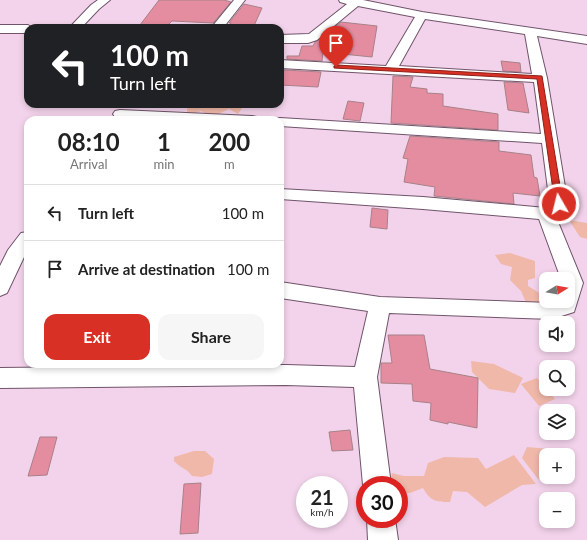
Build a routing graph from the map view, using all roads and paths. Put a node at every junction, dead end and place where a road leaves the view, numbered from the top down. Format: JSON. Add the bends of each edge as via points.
{"nodes":[{"id":1,"x":105,"y":0,"type":"edge"},
{"id":2,"x":240,"y":0,"type":"edge"},
{"id":3,"x":344,"y":0,"type":"edge"},
{"id":4,"x":357,"y":1,"type":"edge"},
{"id":5,"x":422,"y":15,"type":"junction"},
{"id":6,"x":79,"y":24,"type":"edge"},
{"id":7,"x":220,"y":24,"type":"edge"},
{"id":8,"x":0,"y":29,"type":"edge"},
{"id":9,"x":24,"y":29,"type":"edge"},
{"id":10,"x":530,"y":31,"type":"junction"},
{"id":11,"x":284,"y":39,"type":"edge"},
{"id":12,"x":587,"y":40,"type":"edge"},
{"id":13,"x":284,"y":64,"type":"edge"},
{"id":14,"x":391,"y":69,"type":"junction"},
{"id":15,"x":540,"y":78,"type":"junction"},
{"id":16,"x":121,"y":113,"type":"edge"},
{"id":17,"x":177,"y":116,"type":"edge"},
{"id":18,"x":284,"y":122,"type":"edge"},
{"id":19,"x":550,"y":139,"type":"junction"},
{"id":20,"x":284,"y":194,"type":"edge"},
{"id":21,"x":546,"y":214,"type":"junction"},
{"id":22,"x":24,"y":243,"type":"edge"},
{"id":23,"x":14,"y":255,"type":"edge"},
{"id":24,"x":569,"y":272,"type":"edge"},
{"id":25,"x":0,"y":288,"type":"edge"},
{"id":26,"x":284,"y":291,"type":"edge"},
{"id":27,"x":380,"y":305,"type":"junction"},
{"id":28,"x":561,"y":308,"type":"edge"},
{"id":29,"x":365,"y":377,"type":"junction"},
{"id":30,"x":0,"y":378,"type":"edge"},
{"id":31,"x":376,"y":476,"type":"edge"},
{"id":32,"x":382,"y":528,"type":"edge"},
{"id":33,"x":383,"y":540,"type":"edge"}],
"edges":[{"from":1,"to":6,"type":"street"},
{"from":2,"to":7,"type":"street"},
{"from":3,"to":4,"type":"street"},
{"from":4,"to":5,"type":"street"},
{"from":4,"to":11,"type":"street","via":[[313,37]]},
{"from":5,"to":10,"type":"street"},
{"from":5,"to":14,"type":"street"},
{"from":8,"to":9,"type":"street"},
{"from":10,"to":12,"type":"street"},
{"from":10,"to":15,"type":"street"},
{"from":13,"to":14,"type":"street"},
{"from":14,"to":15,"type":"street"},
{"from":15,"to":19,"type":"street"},
{"from":16,"to":17,"type":"street"},
{"from":18,"to":19,"type":"street"},
{"from":19,"to":21,"type":"street","via":[[559,204],[555,212]]},
{"from":20,"to":21,"type":"street"},
{"from":21,"to":24,"type":"street"},
{"from":22,"to":23,"type":"street"},
{"from":23,"to":25,"type":"street"},
{"from":26,"to":27,"type":"street"},
{"from":27,"to":28,"type":"street","via":[[552,312]]},
{"from":27,"to":29,"type":"street"},
{"from":29,"to":30,"type":"street","via":[[286,375]]},
{"from":29,"to":31,"type":"street"},
{"from":32,"to":33,"type":"street"}]}
